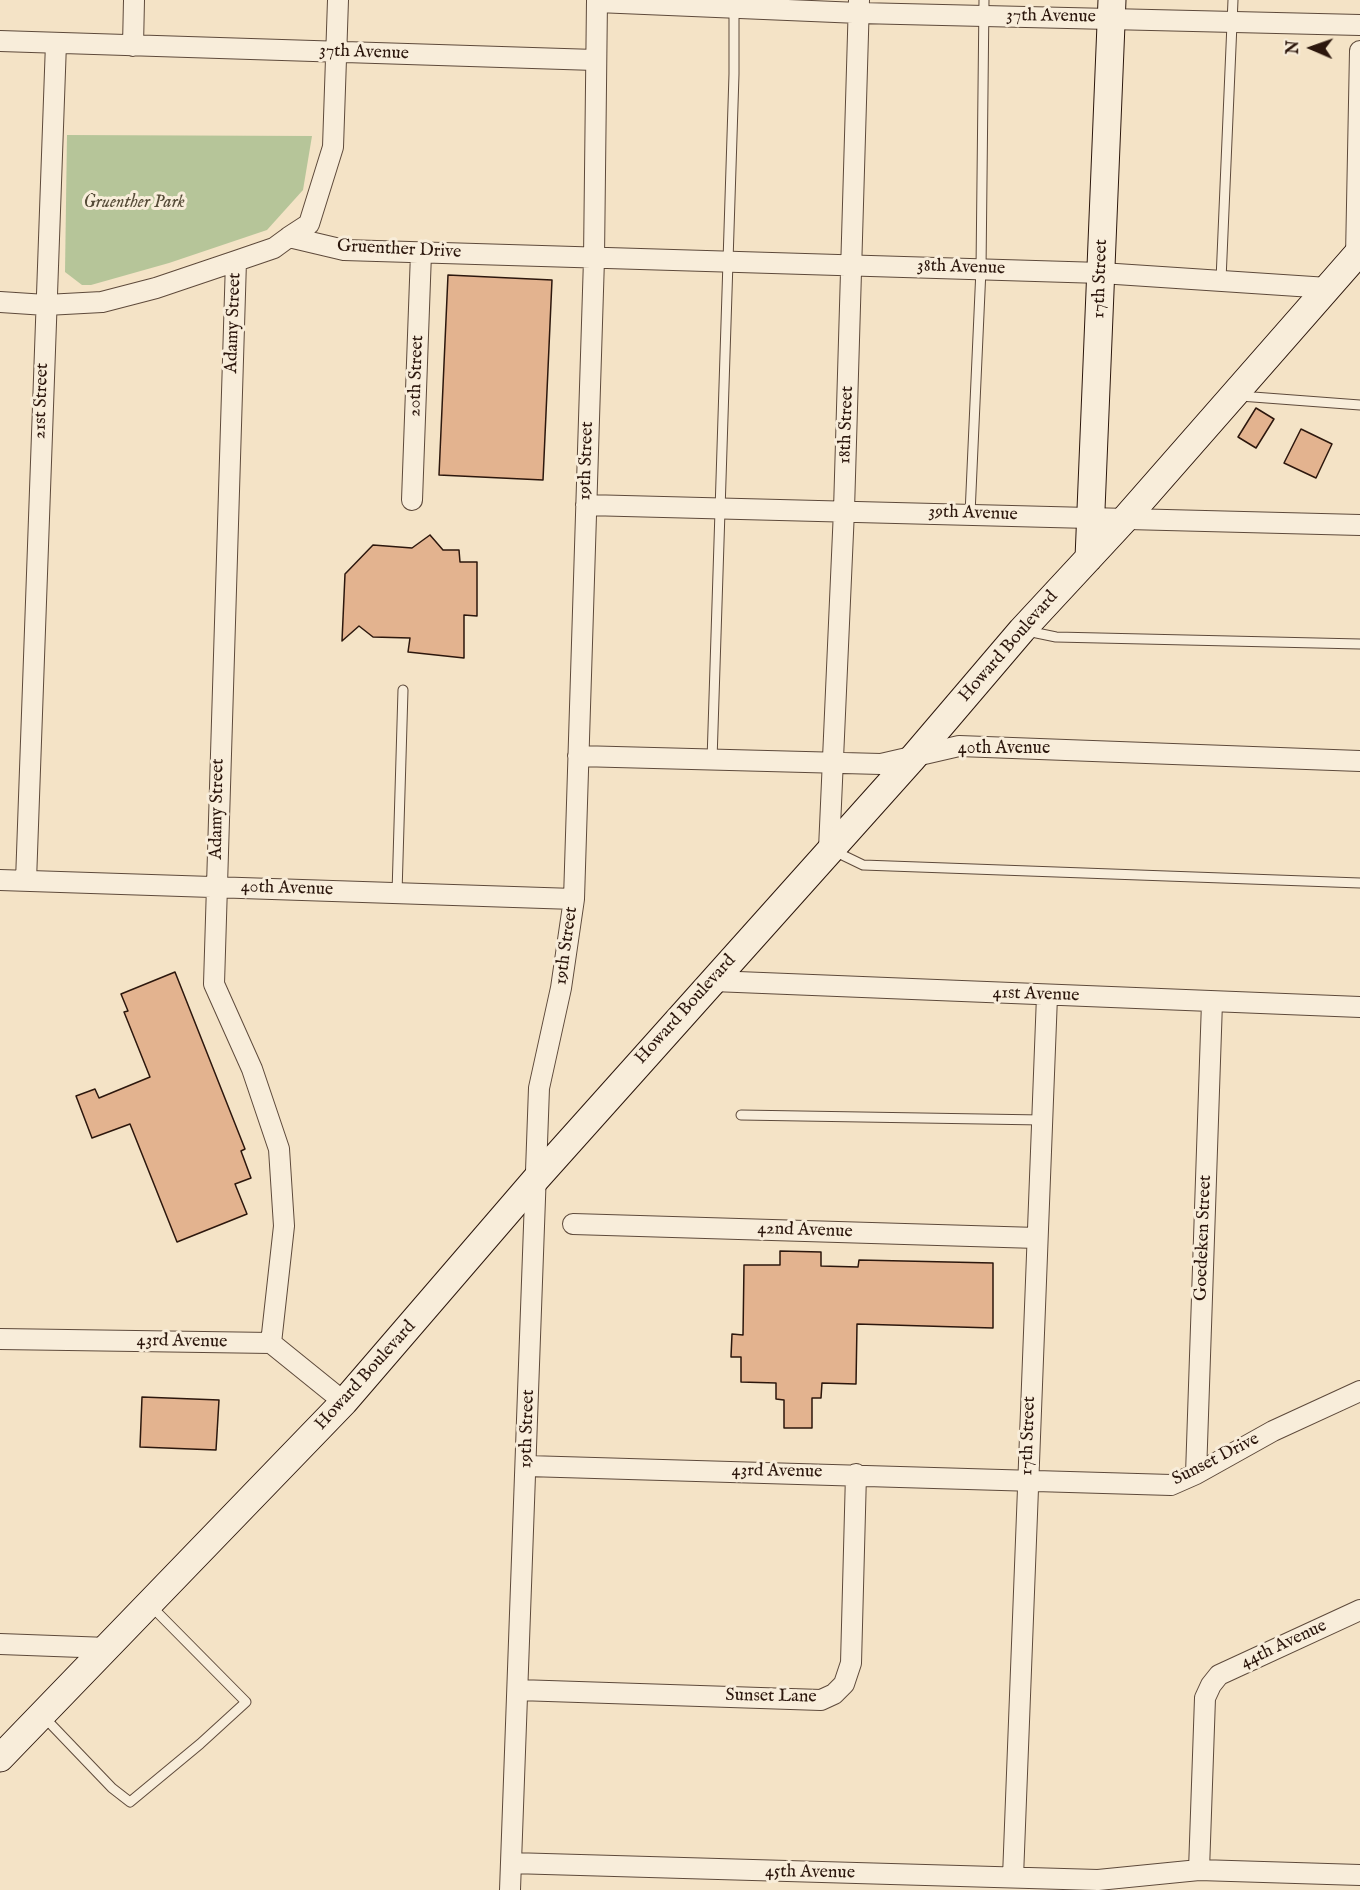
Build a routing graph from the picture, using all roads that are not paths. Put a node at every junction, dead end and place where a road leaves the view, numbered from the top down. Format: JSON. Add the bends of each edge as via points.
{"nodes":[{"id":1,"x":134,"y":0,"type":"edge"},
{"id":2,"x":338,"y":0,"type":"edge"},
{"id":3,"x":1233,"y":0,"type":"edge"},
{"id":4,"x":597,"y":1,"type":"edge"},
{"id":5,"x":734,"y":4,"type":"edge"},
{"id":6,"x":859,"y":7,"type":"edge"},
{"id":7,"x":984,"y":8,"type":"edge"},
{"id":8,"x":1112,"y":9,"type":"edge"},
{"id":9,"x":1232,"y":21,"type":"junction"},
{"id":10,"x":1360,"y":26,"type":"edge"},
{"id":11,"x":0,"y":41,"type":"edge"},
{"id":12,"x":56,"y":43,"type":"junction"},
{"id":13,"x":133,"y":46,"type":"junction"},
{"id":14,"x":1360,"y":51,"type":"edge"},
{"id":15,"x":336,"y":52,"type":"junction"},
{"id":16,"x":595,"y":60,"type":"junction"},
{"id":17,"x":289,"y":237,"type":"junction"},
{"id":18,"x":421,"y":253,"type":"junction"},
{"id":19,"x":594,"y":259,"type":"junction"},
{"id":20,"x":236,"y":261,"type":"junction"},
{"id":21,"x":727,"y":261,"type":"junction"},
{"id":22,"x":851,"y":265,"type":"junction"},
{"id":23,"x":1349,"y":268,"type":"edge"},
{"id":24,"x":981,"y":269,"type":"junction"},
{"id":25,"x":1101,"y":273,"type":"junction"},
{"id":26,"x":1221,"y":280,"type":"junction"},
{"id":27,"x":0,"y":302,"type":"edge"},
{"id":28,"x":46,"y":304,"type":"junction"},
{"id":29,"x":1233,"y":395,"type":"junction"},
{"id":30,"x":1360,"y":405,"type":"edge"},
{"id":31,"x":412,"y":500,"type":"dead end"},
{"id":32,"x":586,"y":505,"type":"junction"},
{"id":33,"x":721,"y":508,"type":"junction"},
{"id":34,"x":844,"y":510,"type":"junction"},
{"id":35,"x":970,"y":514,"type":"junction"},
{"id":36,"x":1090,"y":518,"type":"junction"},
{"id":37,"x":1125,"y":519,"type":"junction"},
{"id":38,"x":1360,"y":525,"type":"edge"},
{"id":39,"x":1089,"y":558,"type":"junction"},
{"id":40,"x":1022,"y":630,"type":"junction"},
{"id":41,"x":1360,"y":644,"type":"edge"},
{"id":42,"x":403,"y":690,"type":"dead end"},
{"id":43,"x":578,"y":756,"type":"junction"},
{"id":44,"x":912,"y":759,"type":"junction"},
{"id":45,"x":712,"y":760,"type":"junction"},
{"id":46,"x":1360,"y":761,"type":"edge"},
{"id":47,"x":834,"y":763,"type":"junction"},
{"id":48,"x":829,"y":849,"type":"junction"},
{"id":49,"x":0,"y":880,"type":"edge"},
{"id":50,"x":26,"y":881,"type":"junction"},
{"id":51,"x":1360,"y":883,"type":"edge"},
{"id":52,"x":216,"y":887,"type":"junction"},
{"id":53,"x":397,"y":893,"type":"junction"},
{"id":54,"x":573,"y":898,"type":"junction"},
{"id":55,"x":713,"y":981,"type":"junction"},
{"id":56,"x":1047,"y":996,"type":"junction"},
{"id":57,"x":1212,"y":1002,"type":"junction"},
{"id":58,"x":1360,"y":1007,"type":"edge"},
{"id":59,"x":741,"y":1115,"type":"dead end"},
{"id":60,"x":1042,"y":1120,"type":"junction"},
{"id":61,"x":536,"y":1179,"type":"junction"},
{"id":62,"x":573,"y":1224,"type":"dead end"},
{"id":63,"x":1037,"y":1238,"type":"junction"},
{"id":64,"x":0,"y":1340,"type":"edge"},
{"id":65,"x":271,"y":1343,"type":"junction"},
{"id":66,"x":1360,"y":1391,"type":"edge"},
{"id":67,"x":344,"y":1402,"type":"junction"},
{"id":68,"x":527,"y":1466,"type":"junction"},
{"id":69,"x":856,"y":1474,"type":"junction"},
{"id":70,"x":1196,"y":1474,"type":"junction"},
{"id":71,"x":1027,"y":1479,"type":"junction"},
{"id":72,"x":150,"y":1605,"type":"junction"},
{"id":73,"x":1360,"y":1610,"type":"edge"},
{"id":74,"x":0,"y":1644,"type":"edge"},
{"id":75,"x":108,"y":1648,"type":"junction"},
{"id":76,"x":518,"y":1690,"type":"junction"},
{"id":77,"x":42,"y":1716,"type":"junction"},
{"id":78,"x":0,"y":1758,"type":"edge"},
{"id":79,"x":511,"y":1863,"type":"junction"},
{"id":80,"x":1199,"y":1870,"type":"junction"},
{"id":81,"x":1360,"y":1875,"type":"edge"},
{"id":82,"x":1013,"y":1877,"type":"junction"},
{"id":83,"x":510,"y":1890,"type":"edge"}],
"edges":[{"from":1,"to":13,"type":"street"},
{"from":2,"to":15,"type":"street"},
{"from":3,"to":9,"type":"lane"},
{"from":4,"to":5,"type":"street","name":"37th Avenue"},
{"from":4,"to":16,"type":"street","name":"19th Street"},
{"from":5,"to":6,"type":"street","name":"37th Avenue"},
{"from":5,"to":21,"type":"lane"},
{"from":6,"to":7,"type":"street","name":"37th Avenue"},
{"from":6,"to":22,"type":"street","name":"18th Street"},
{"from":7,"to":8,"type":"street","name":"37th Avenue"},
{"from":7,"to":24,"type":"lane"},
{"from":8,"to":9,"type":"street","name":"37th Avenue"},
{"from":8,"to":25,"type":"main road","name":"17th Street"},
{"from":9,"to":10,"type":"street","name":"37th Avenue"},
{"from":9,"to":26,"type":"lane"},
{"from":11,"to":12,"type":"street"},
{"from":12,"to":13,"type":"street"},
{"from":12,"to":28,"type":"street","name":"21st Street"},
{"from":13,"to":15,"type":"street","name":"37th Avenue"},
{"from":14,"to":23,"type":"street"},
{"from":15,"to":16,"type":"street","name":"37th Avenue"},
{"from":15,"to":17,"type":"street","via":[[333,147],[309,224]]},
{"from":16,"to":19,"type":"street","name":"19th Street"},
{"from":17,"to":18,"type":"street","name":"Gruenther Drive","via":[[344,250]]},
{"from":17,"to":20,"type":"street","via":[[274,248]]},
{"from":18,"to":19,"type":"street","name":"Gruenther Drive"},
{"from":18,"to":31,"type":"street","name":"20th Street"},
{"from":19,"to":21,"type":"street","name":"38th Avenue"},
{"from":19,"to":32,"type":"street","name":"19th Street"},
{"from":20,"to":28,"type":"street","via":[[102,302]]},
{"from":20,"to":52,"type":"street","name":"Adamy Street"},
{"from":21,"to":22,"type":"street","name":"38th Avenue"},
{"from":21,"to":33,"type":"lane"},
{"from":22,"to":24,"type":"street","name":"38th Avenue"},
{"from":22,"to":34,"type":"street","name":"18th Street"},
{"from":23,"to":26,"type":"street","name":"38th Avenue"},
{"from":23,"to":29,"type":"main road","name":"Howard Boulevard"},
{"from":24,"to":25,"type":"street","name":"38th Avenue"},
{"from":24,"to":35,"type":"lane"},
{"from":25,"to":26,"type":"street","name":"38th Avenue"},
{"from":25,"to":36,"type":"main road","name":"17th Street"},
{"from":27,"to":28,"type":"street"},
{"from":28,"to":50,"type":"street","name":"21st Street"},
{"from":29,"to":30,"type":"lane"},
{"from":29,"to":37,"type":"main road","name":"Howard Boulevard"},
{"from":32,"to":33,"type":"street","name":"39th Avenue"},
{"from":32,"to":43,"type":"street","name":"19th Street"},
{"from":33,"to":34,"type":"street","name":"39th Avenue"},
{"from":33,"to":45,"type":"lane"},
{"from":34,"to":35,"type":"street","name":"39th Avenue"},
{"from":34,"to":47,"type":"street","name":"18th Street"},
{"from":35,"to":36,"type":"street","name":"39th Avenue"},
{"from":36,"to":37,"type":"street","name":"39th Avenue"},
{"from":36,"to":39,"type":"main road","name":"17th Street"},
{"from":37,"to":38,"type":"street","name":"39th Avenue"},
{"from":37,"to":39,"type":"main road","name":"Howard Boulevard"},
{"from":39,"to":40,"type":"main road","name":"Howard Boulevard"},
{"from":40,"to":41,"type":"lane","via":[[1056,637]]},
{"from":40,"to":44,"type":"main road","name":"Howard Boulevard"},
{"from":42,"to":53,"type":"lane"},
{"from":43,"to":45,"type":"street","name":"40th Avenue"},
{"from":43,"to":54,"type":"street","name":"19th Street"},
{"from":44,"to":46,"type":"street","name":"40th Avenue","via":[[959,746]]},
{"from":44,"to":47,"type":"street","name":"40th Avenue","via":[[882,764]]},
{"from":44,"to":48,"type":"main road","name":"Howard Boulevard"},
{"from":45,"to":47,"type":"street","name":"40th Avenue"},
{"from":47,"to":48,"type":"street","name":"18th Street"},
{"from":48,"to":51,"type":"lane","via":[[864,865]]},
{"from":48,"to":55,"type":"main road","name":"Howard Boulevard"},
{"from":49,"to":50,"type":"street","name":"40th Avenue"},
{"from":50,"to":52,"type":"street","name":"40th Avenue"},
{"from":52,"to":53,"type":"street","name":"40th Avenue"},
{"from":52,"to":65,"type":"street","name":"Adamy Street","via":[[214,984],[252,1069],[279,1149],[284,1226]]},
{"from":53,"to":54,"type":"street","name":"40th Avenue"},
{"from":54,"to":61,"type":"street","name":"19th Street","via":[[561,988],[539,1088]]},
{"from":55,"to":56,"type":"street","name":"41st Avenue"},
{"from":55,"to":61,"type":"main road","name":"Howard Boulevard"},
{"from":56,"to":57,"type":"street","name":"41st Avenue"},
{"from":56,"to":60,"type":"street","name":"17th Street"},
{"from":57,"to":58,"type":"street","name":"41st Avenue"},
{"from":57,"to":70,"type":"street","name":"Goedeken Street"},
{"from":59,"to":60,"type":"lane"},
{"from":60,"to":63,"type":"street","name":"17th Street"},
{"from":61,"to":67,"type":"main road","name":"Howard Boulevard"},
{"from":61,"to":68,"type":"street","name":"19th Street"},
{"from":62,"to":63,"type":"street","name":"42nd Avenue"},
{"from":63,"to":71,"type":"street","name":"17th Street"},
{"from":64,"to":65,"type":"street","name":"43rd Avenue"},
{"from":65,"to":67,"type":"street"},
{"from":66,"to":70,"type":"street","name":"Sunset Drive","via":[[1273,1431]]},
{"from":67,"to":72,"type":"main road","name":"Howard Boulevard"},
{"from":68,"to":69,"type":"street","name":"43rd Avenue"},
{"from":68,"to":76,"type":"street","name":"19th Street"},
{"from":69,"to":71,"type":"street","name":"43rd Avenue"},
{"from":69,"to":76,"type":"street","name":"Sunset Lane","via":[[851,1663],[844,1684],[834,1695],[821,1700]]},
{"from":70,"to":71,"type":"street","name":"Sunset Drive","via":[[1171,1485]]},
{"from":71,"to":82,"type":"street","name":"17th Street"},
{"from":72,"to":75,"type":"main road","name":"Howard Boulevard"},
{"from":72,"to":77,"type":"lane","via":[[246,1702],[130,1802]]},
{"from":73,"to":80,"type":"street","name":"44th Avenue","via":[[1219,1675],[1211,1685],[1205,1698]]},
{"from":74,"to":75,"type":"street"},
{"from":75,"to":77,"type":"main road","name":"Howard Boulevard"},
{"from":76,"to":79,"type":"street","name":"19th Street"},
{"from":77,"to":78,"type":"main road","name":"Howard Boulevard"},
{"from":79,"to":82,"type":"street","name":"45th Avenue"},
{"from":79,"to":83,"type":"street","name":"19th Street"},
{"from":80,"to":81,"type":"street","name":"45th Avenue"},
{"from":80,"to":82,"type":"street","name":"45th Avenue","via":[[1098,1880]]}]}
